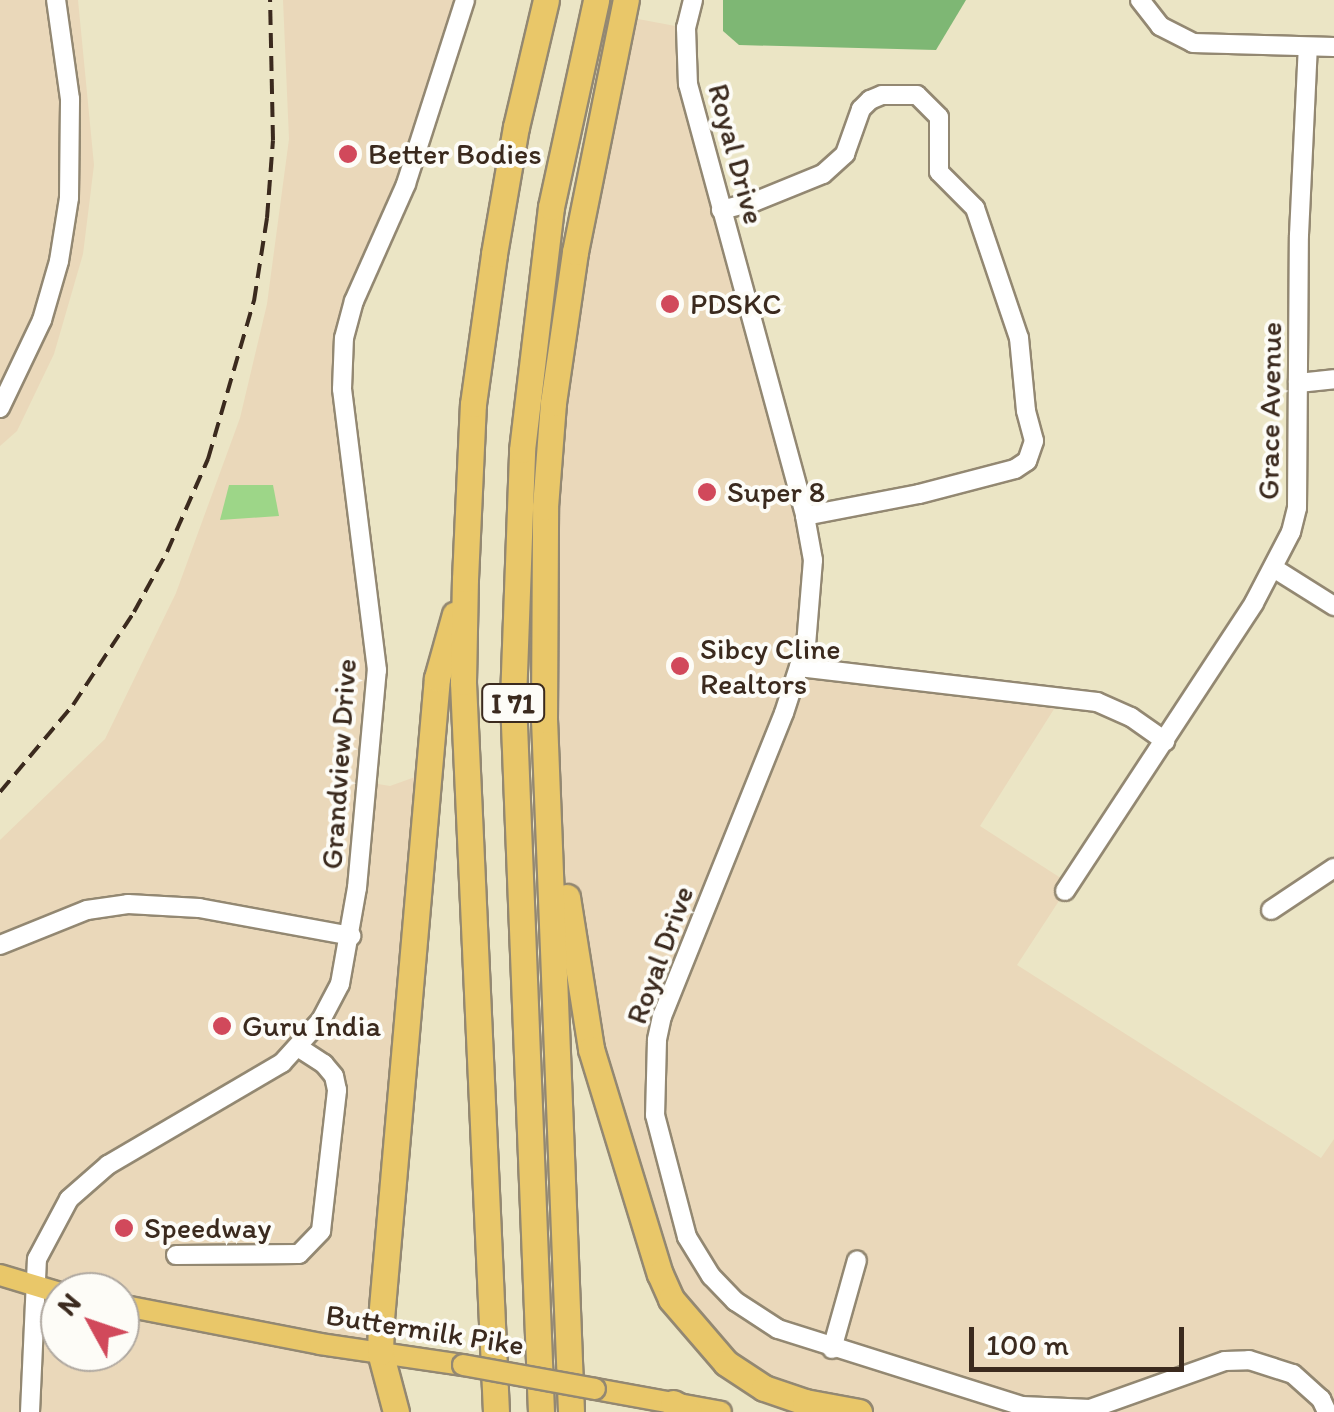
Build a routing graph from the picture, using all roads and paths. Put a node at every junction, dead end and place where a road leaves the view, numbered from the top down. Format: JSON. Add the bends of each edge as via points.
{"nodes":[{"id":1,"x":56,"y":0,"type":"edge"},
{"id":2,"x":464,"y":0,"type":"edge"},
{"id":3,"x":546,"y":0,"type":"edge"},
{"id":4,"x":596,"y":0,"type":"edge"},
{"id":5,"x":626,"y":0,"type":"edge"},
{"id":6,"x":692,"y":0,"type":"edge"},
{"id":7,"x":1140,"y":0,"type":"edge"},
{"id":8,"x":1308,"y":47,"type":"junction"},
{"id":9,"x":1334,"y":47,"type":"edge"},
{"id":10,"x":721,"y":210,"type":"junction"},
{"id":11,"x":562,"y":349,"type":"junction"},
{"id":12,"x":1334,"y":380,"type":"edge"},
{"id":13,"x":1298,"y":383,"type":"junction"},
{"id":14,"x":0,"y":408,"type":"edge"},
{"id":15,"x":806,"y":516,"type":"junction"},
{"id":16,"x":1275,"y":568,"type":"junction"},
{"id":17,"x":464,"y":580,"type":"junction"},
{"id":18,"x":1334,"y":606,"type":"edge"},
{"id":19,"x":799,"y":667,"type":"junction"},
{"id":20,"x":1164,"y":740,"type":"junction"},
{"id":21,"x":1334,"y":868,"type":"edge"},
{"id":22,"x":1065,"y":891,"type":"dead end"},
{"id":23,"x":1271,"y":910,"type":"dead end"},
{"id":24,"x":351,"y":936,"type":"junction"},
{"id":25,"x":0,"y":945,"type":"edge"},
{"id":26,"x":299,"y":1048,"type":"junction"},
{"id":27,"x":176,"y":1255,"type":"dead end"},
{"id":28,"x":856,"y":1260,"type":"dead end"},
{"id":29,"x":0,"y":1276,"type":"edge"},
{"id":30,"x":36,"y":1288,"type":"junction"},
{"id":31,"x":40,"y":1289,"type":"edge"},
{"id":32,"x":140,"y":1309,"type":"edge"},
{"id":33,"x":832,"y":1349,"type":"junction"},
{"id":34,"x":380,"y":1352,"type":"junction"},
{"id":35,"x":681,"y":1408,"type":"edge"},
{"id":36,"x":30,"y":1412,"type":"edge"},
{"id":37,"x":396,"y":1412,"type":"edge"},
{"id":38,"x":496,"y":1412,"type":"edge"},
{"id":39,"x":541,"y":1412,"type":"edge"},
{"id":40,"x":571,"y":1412,"type":"edge"},
{"id":41,"x":721,"y":1412,"type":"edge"},
{"id":42,"x":859,"y":1412,"type":"edge"},
{"id":43,"x":1327,"y":1412,"type":"edge"}],
"edges":[{"from":1,"to":14,"type":"street","via":[[70,99],[69,198],[42,320]]},
{"from":2,"to":24,"type":"street","name":"Grandview Drive","via":[[406,184],[344,338],[342,389],[377,670]]},
{"from":3,"to":17,"type":"highway","number":"I 71","via":[[494,254],[473,404]]},
{"from":4,"to":39,"type":"highway","number":"I 71","via":[[551,207],[520,508],[513,700]]},
{"from":5,"to":11,"type":"highway","via":[[592,157]]},
{"from":6,"to":10,"type":"street","name":"Royal Drive","via":[[688,84]]},
{"from":7,"to":8,"type":"street","via":[[1160,26],[1194,43]]},
{"from":8,"to":9,"type":"street"},
{"from":8,"to":13,"type":"street","name":"Grace Avenue"},
{"from":10,"to":15,"type":"street","name":"Royal Drive"},
{"from":10,"to":15,"type":"street","via":[[810,182],[844,154],[870,100],[917,96],[938,117],[939,172],[975,208],[1019,338],[1034,441],[1028,461],[918,494]]},
{"from":11,"to":40,"type":"highway","via":[[550,438],[542,627]]},
{"from":11,"to":42,"type":"highway","via":[[557,708],[567,907],[592,1049],[660,1274],[686,1321],[726,1363],[764,1388]]},
{"from":12,"to":13,"type":"street"},
{"from":13,"to":16,"type":"street","name":"Grace Avenue","via":[[1297,508]]},
{"from":15,"to":19,"type":"street","name":"Royal Drive","via":[[812,610]]},
{"from":16,"to":18,"type":"street"},
{"from":16,"to":20,"type":"street","name":"Grace Avenue"},
{"from":17,"to":34,"type":"highway","via":[[437,678]]},
{"from":17,"to":38,"type":"highway","number":"I 71"},
{"from":19,"to":20,"type":"street","via":[[1098,702]]},
{"from":19,"to":33,"type":"street","name":"Royal Drive","via":[[662,1016],[654,1091],[674,1200],[700,1260],[752,1314]]},
{"from":20,"to":22,"type":"street","name":"Grace Avenue"},
{"from":21,"to":23,"type":"street"},
{"from":24,"to":25,"type":"street","via":[[210,910],[128,904],[87,910]]},
{"from":24,"to":26,"type":"street","name":"Grandview Drive","via":[[332,1002]]},
{"from":26,"to":27,"type":"street","via":[[324,1064],[337,1090],[326,1213],[312,1244],[299,1254]]},
{"from":26,"to":30,"type":"street","name":"Grandview Drive","via":[[264,1078],[82,1185],[42,1244]]},
{"from":28,"to":33,"type":"street"},
{"from":29,"to":30,"type":"main road"},
{"from":30,"to":31,"type":"main road"},
{"from":30,"to":36,"type":"street","name":"Grandview Drive"},
{"from":32,"to":34,"type":"main road","name":"Buttermilk Pike"},
{"from":33,"to":43,"type":"street","name":"Royal Drive","via":[[1022,1406],[1062,1411],[1120,1402],[1225,1361],[1249,1360],[1293,1374]]},
{"from":34,"to":35,"type":"main road","name":"Buttermilk Pike","bridge":true},
{"from":34,"to":37,"type":"highway"},
{"from":35,"to":41,"type":"main road","name":"Buttermilk Pike"}]}
